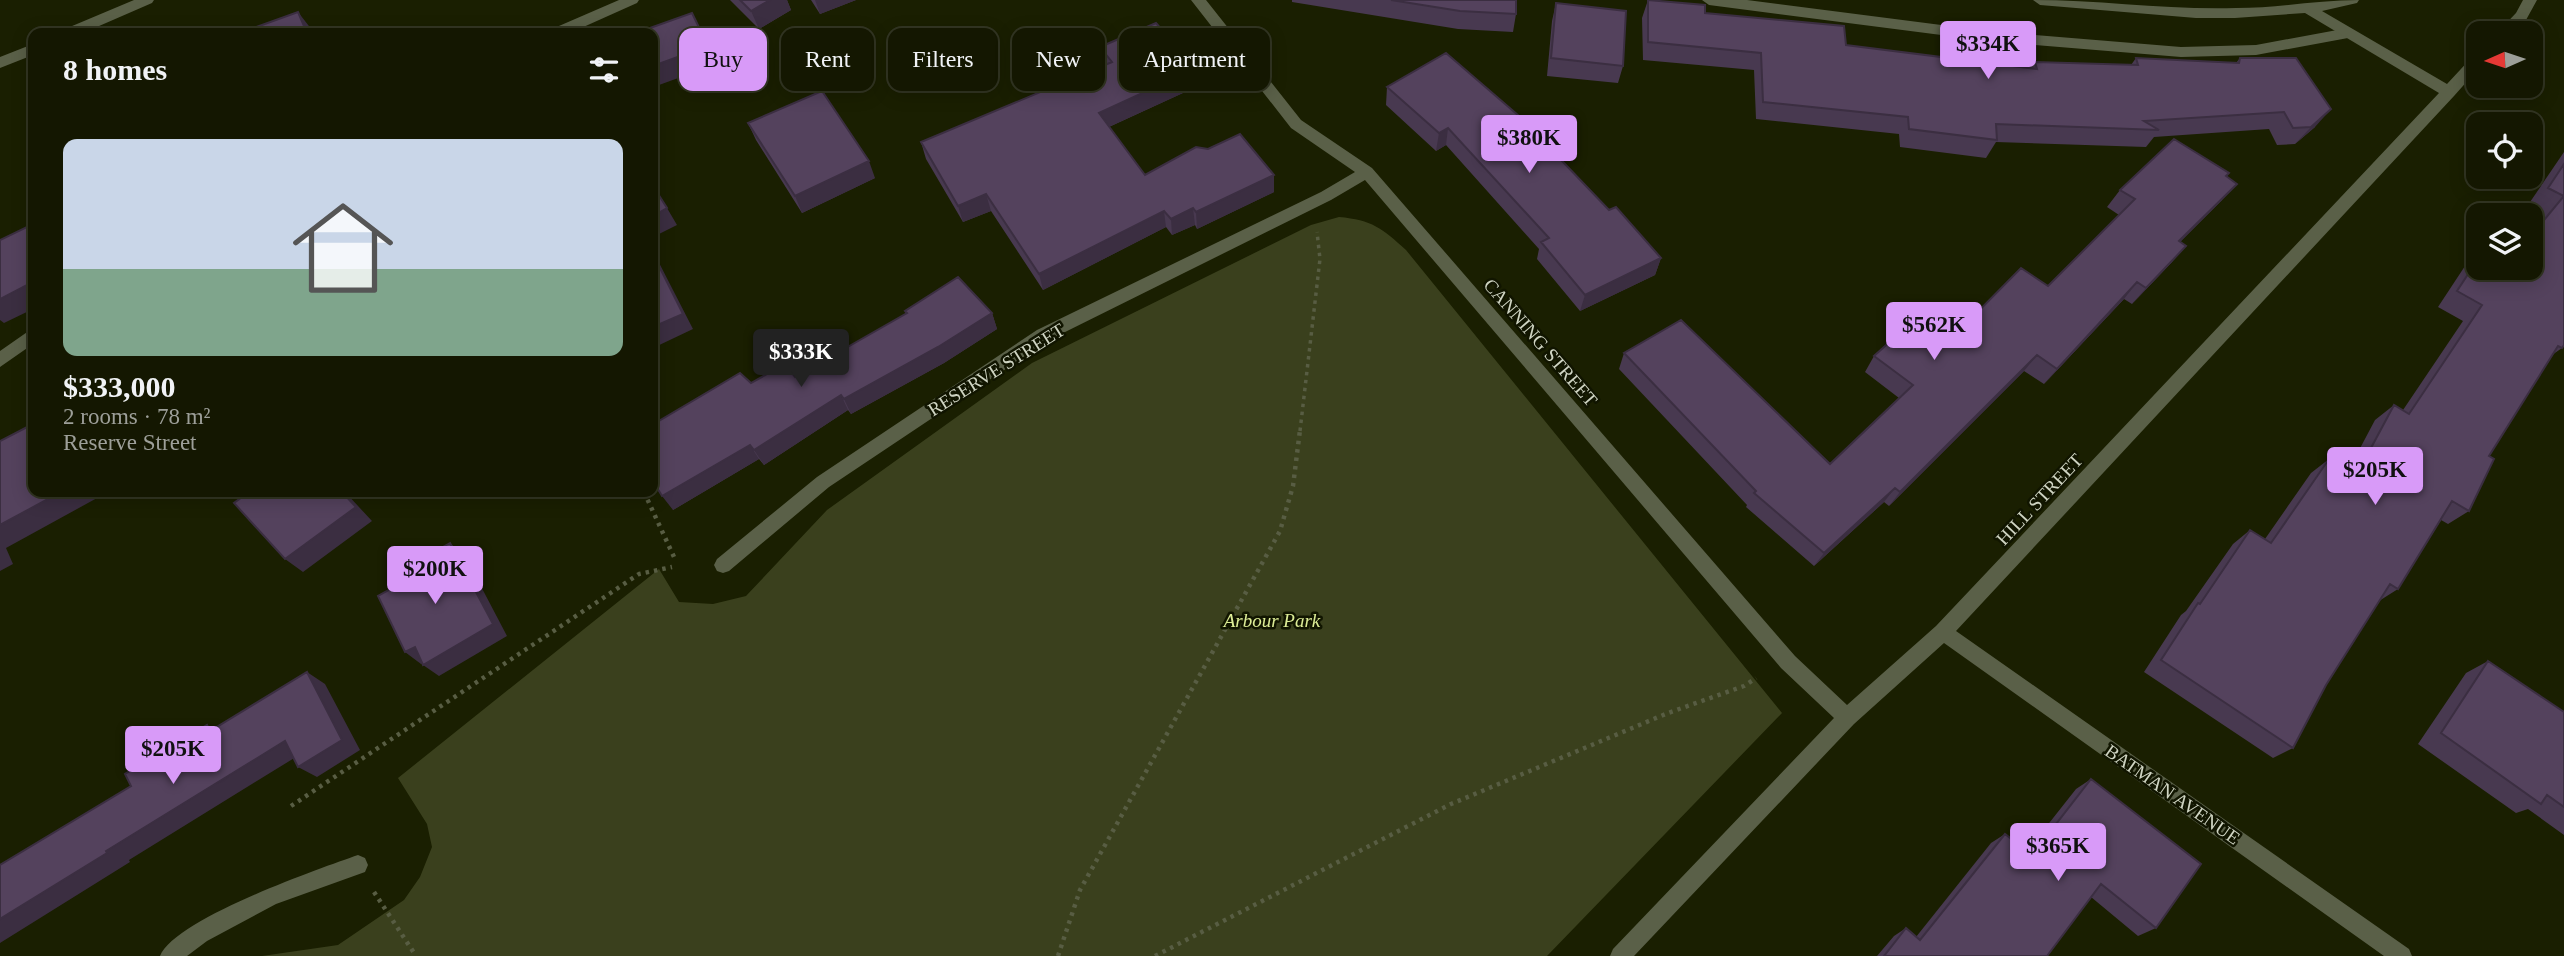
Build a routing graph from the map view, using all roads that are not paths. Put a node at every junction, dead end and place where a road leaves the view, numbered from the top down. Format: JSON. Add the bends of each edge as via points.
{"nodes":[{"id":1,"x":147,"y":0,"type":"edge"},
{"id":2,"x":632,"y":0,"type":"edge"},
{"id":3,"x":1198,"y":0,"type":"edge"},
{"id":4,"x":1709,"y":0,"type":"edge"},
{"id":5,"x":2040,"y":0,"type":"edge"},
{"id":6,"x":2274,"y":0,"type":"edge"},
{"id":7,"x":2352,"y":0,"type":"edge"},
{"id":8,"x":2530,"y":0,"type":"edge"},
{"id":9,"x":2308,"y":9,"type":"junction"},
{"id":10,"x":2287,"y":13,"type":"junction"},
{"id":11,"x":2516,"y":21,"type":"edge"},
{"id":12,"x":82,"y":28,"type":"edge"},
{"id":13,"x":568,"y":28,"type":"edge"},
{"id":14,"x":2348,"y":33,"type":"junction"},
{"id":15,"x":28,"y":51,"type":"edge"},
{"id":16,"x":0,"y":64,"type":"edge"},
{"id":17,"x":2466,"y":73,"type":"edge"},
{"id":18,"x":2449,"y":92,"type":"junction"},
{"id":19,"x":1367,"y":172,"type":"junction"},
{"id":20,"x":28,"y":339,"type":"edge"},
{"id":21,"x":0,"y":360,"type":"edge"},
{"id":22,"x":723,"y":565,"type":"dead end"},
{"id":23,"x":1943,"y":632,"type":"junction"},
{"id":24,"x":1847,"y":718,"type":"junction"},
{"id":25,"x":358,"y":865,"type":"road end"},
{"id":26,"x":170,"y":956,"type":"edge"},
{"id":27,"x":1620,"y":956,"type":"edge"},
{"id":28,"x":2402,"y":956,"type":"edge"}],
"edges":[{"from":1,"to":12,"type":"street"},
{"from":2,"to":13,"type":"street"},
{"from":3,"to":19,"type":"street","name":"CANNING STREET","via":[[1296,124]]},
{"from":4,"to":14,"type":"street","via":[[1988,36],[2181,52],[2256,50]]},
{"from":5,"to":10,"type":"street","via":[[2187,13]]},
{"from":6,"to":10,"type":"street"},
{"from":7,"to":9,"type":"street"},
{"from":8,"to":11,"type":"street"},
{"from":9,"to":10,"type":"street"},
{"from":9,"to":14,"type":"street"},
{"from":14,"to":18,"type":"street"},
{"from":15,"to":16,"type":"street"},
{"from":17,"to":18,"type":"street","name":"HILL STREET"},
{"from":18,"to":23,"type":"street","name":"HILL STREET"},
{"from":19,"to":22,"type":"street","name":"RESERVE STREET","via":[[1043,335],[823,482]]},
{"from":19,"to":24,"type":"street","name":"CANNING STREET","via":[[1788,662]]},
{"from":20,"to":21,"type":"street"},
{"from":23,"to":24,"type":"street","name":"HILL STREET"},
{"from":23,"to":28,"type":"street","name":"BATMAN AVENUE"},
{"from":24,"to":27,"type":"street","name":"HILL STREET"},
{"from":25,"to":26,"type":"street","via":[[271,896],[200,934]]}]}
